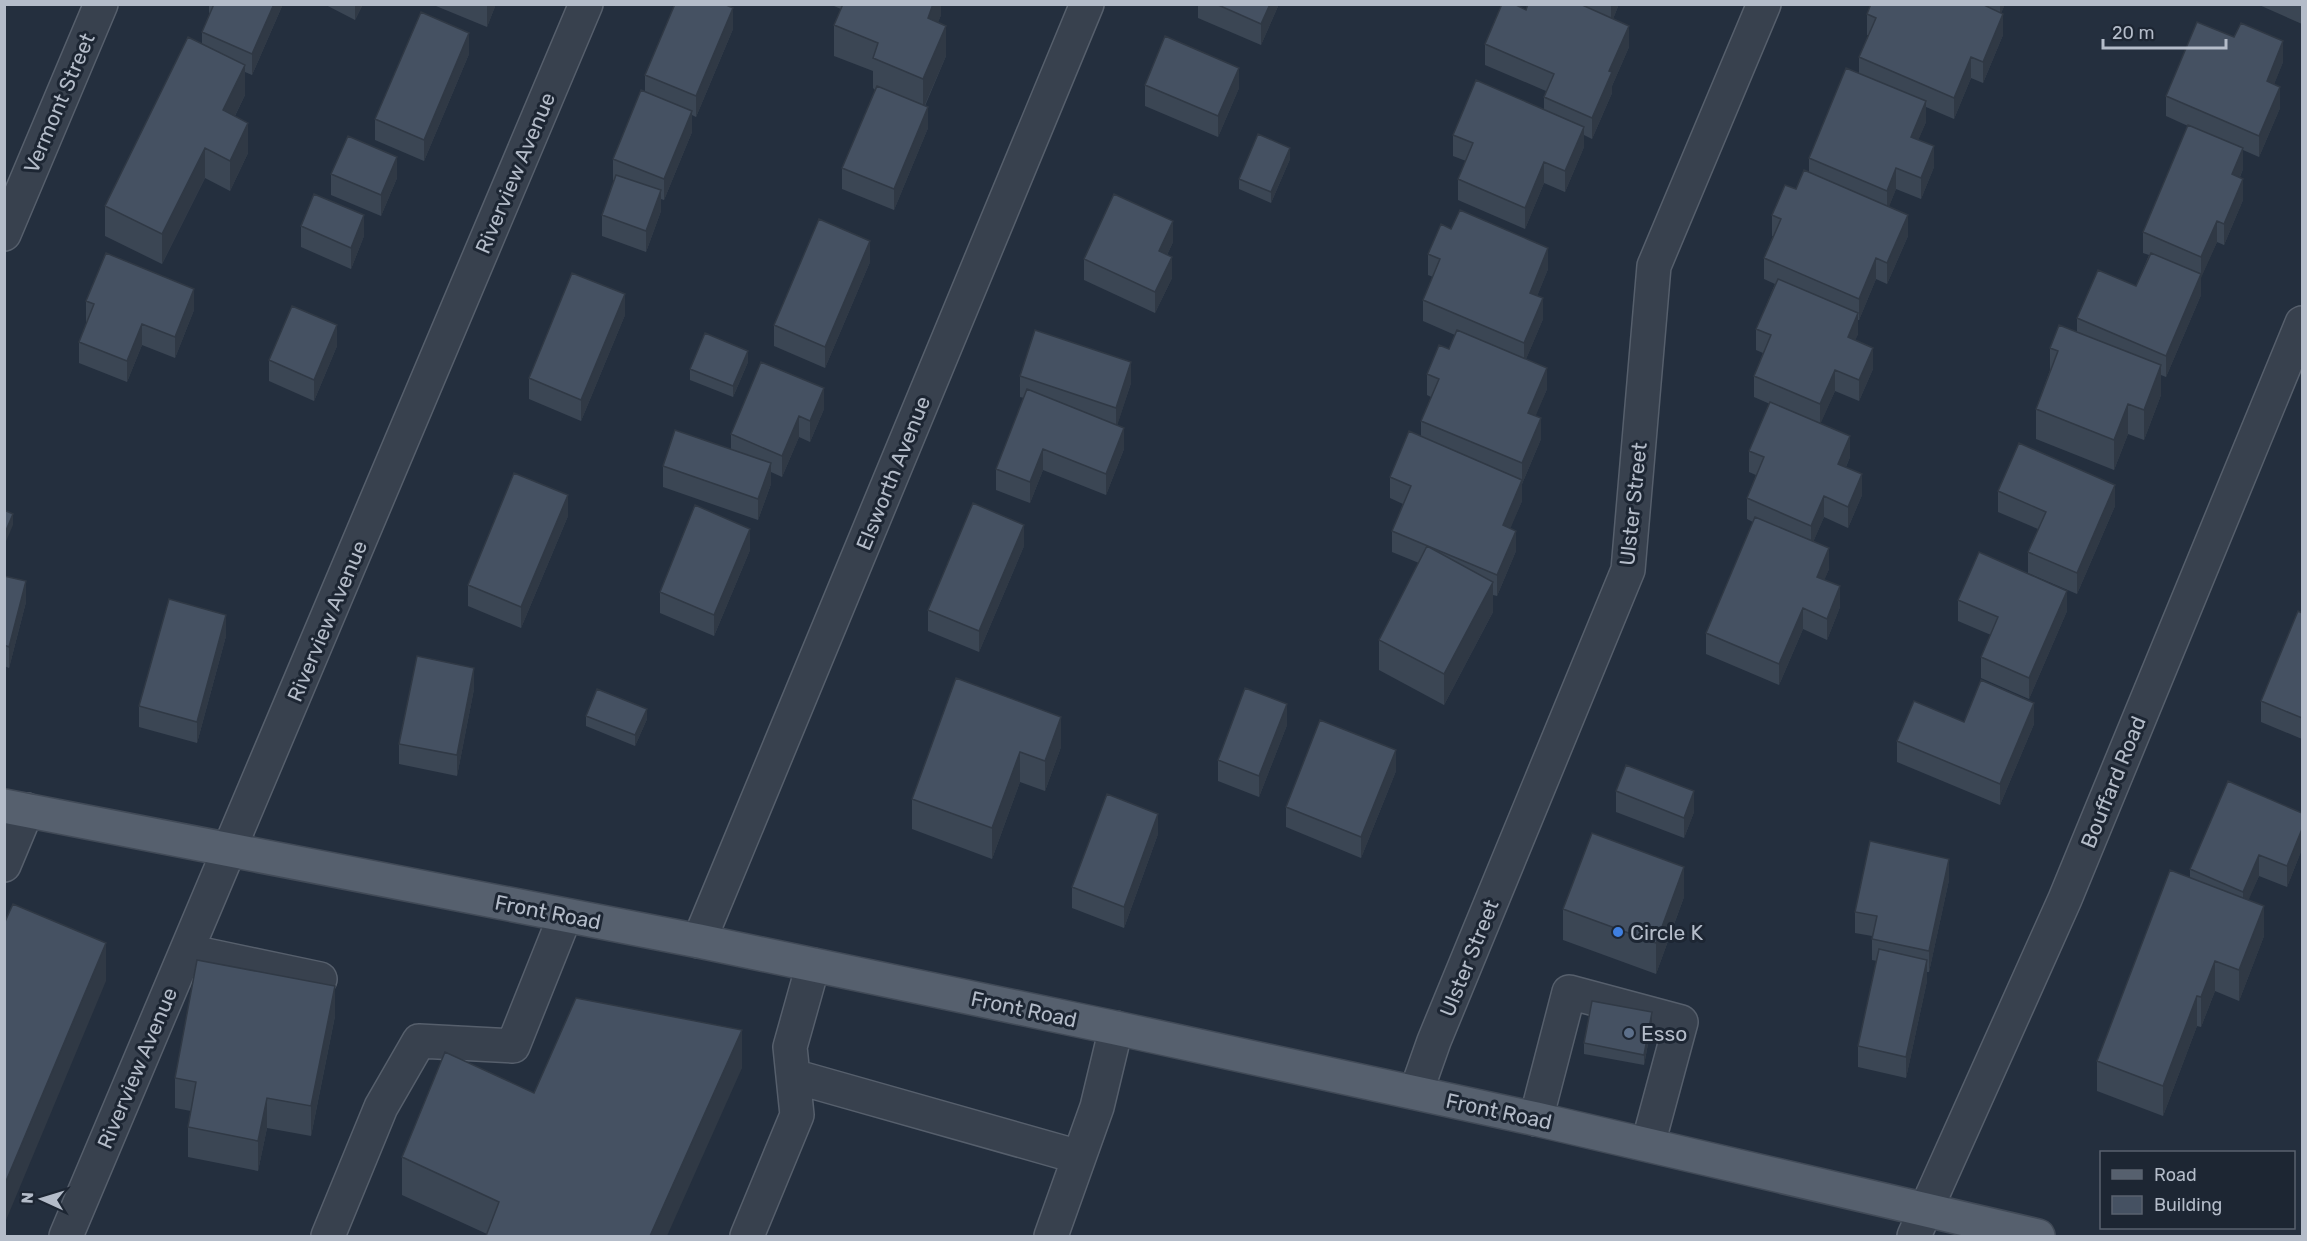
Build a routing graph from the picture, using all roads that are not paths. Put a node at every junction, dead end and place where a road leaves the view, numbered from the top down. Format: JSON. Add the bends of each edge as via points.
{"nodes":[{"id":1,"x":100,"y":4,"type":"edge"},
{"id":2,"x":586,"y":4,"type":"edge"},
{"id":3,"x":1087,"y":4,"type":"edge"},
{"id":4,"x":1764,"y":4,"type":"edge"},
{"id":5,"x":4,"y":234,"type":"edge"},
{"id":6,"x":2302,"y":323,"type":"edge"},
{"id":7,"x":16,"y":808,"type":"edge"},
{"id":8,"x":230,"y":851,"type":"junction"},
{"id":9,"x":4,"y":865,"type":"edge"},
{"id":10,"x":565,"y":916,"type":"junction"},
{"id":11,"x":699,"y":941,"type":"junction"},
{"id":12,"x":187,"y":951,"type":"junction"},
{"id":13,"x":813,"y":965,"type":"junction"},
{"id":14,"x":320,"y":979,"type":"dead end"},
{"id":15,"x":1116,"y":1028,"type":"junction"},
{"id":16,"x":793,"y":1076,"type":"junction"},
{"id":17,"x":1416,"y":1092,"type":"junction"},
{"id":18,"x":1536,"y":1119,"type":"junction"},
{"id":19,"x":1648,"y":1144,"type":"junction"},
{"id":20,"x":1079,"y":1157,"type":"junction"},
{"id":21,"x":1918,"y":1223,"type":"edge"},
{"id":22,"x":66,"y":1236,"type":"edge"},
{"id":23,"x":328,"y":1236,"type":"edge"},
{"id":24,"x":747,"y":1236,"type":"edge"},
{"id":25,"x":1051,"y":1236,"type":"edge"},
{"id":26,"x":2038,"y":1236,"type":"edge"}],
"edges":[{"from":1,"to":5,"type":"street","name":"Vermont Street"},
{"from":2,"to":8,"type":"street","name":"Riverview Avenue"},
{"from":3,"to":11,"type":"street","name":"Elsworth Avenue"},
{"from":4,"to":17,"type":"street","name":"Ulster Street","via":[[1654,266],[1628,570]]},
{"from":6,"to":21,"type":"street","name":"Bouffard Road","via":[[2065,899]]},
{"from":7,"to":8,"type":"main road","name":"Front Road"},
{"from":7,"to":9,"type":"street"},
{"from":8,"to":10,"type":"main road","name":"Front Road"},
{"from":8,"to":12,"type":"street","name":"Riverview Avenue"},
{"from":10,"to":11,"type":"main road","name":"Front Road"},
{"from":10,"to":23,"type":"street","via":[[513,1046],[419,1041],[381,1107]]},
{"from":11,"to":13,"type":"main road","name":"Front Road"},
{"from":12,"to":14,"type":"street"},
{"from":12,"to":22,"type":"street","name":"Riverview Avenue"},
{"from":13,"to":15,"type":"main road","name":"Front Road"},
{"from":13,"to":16,"type":"street","via":[[790,1047]]},
{"from":15,"to":17,"type":"main road","name":"Front Road"},
{"from":15,"to":20,"type":"street","via":[[1097,1107]]},
{"from":16,"to":20,"type":"street"},
{"from":16,"to":24,"type":"street","via":[[797,1115]]},
{"from":17,"to":18,"type":"main road","name":"Front Road"},
{"from":18,"to":19,"type":"main road","name":"Front Road"},
{"from":18,"to":19,"type":"street","via":[[1569,992],[1681,1022]]},
{"from":19,"to":21,"type":"main road","name":"Front Road"},
{"from":20,"to":25,"type":"street"},
{"from":21,"to":26,"type":"main road","name":"Front Road"}]}
